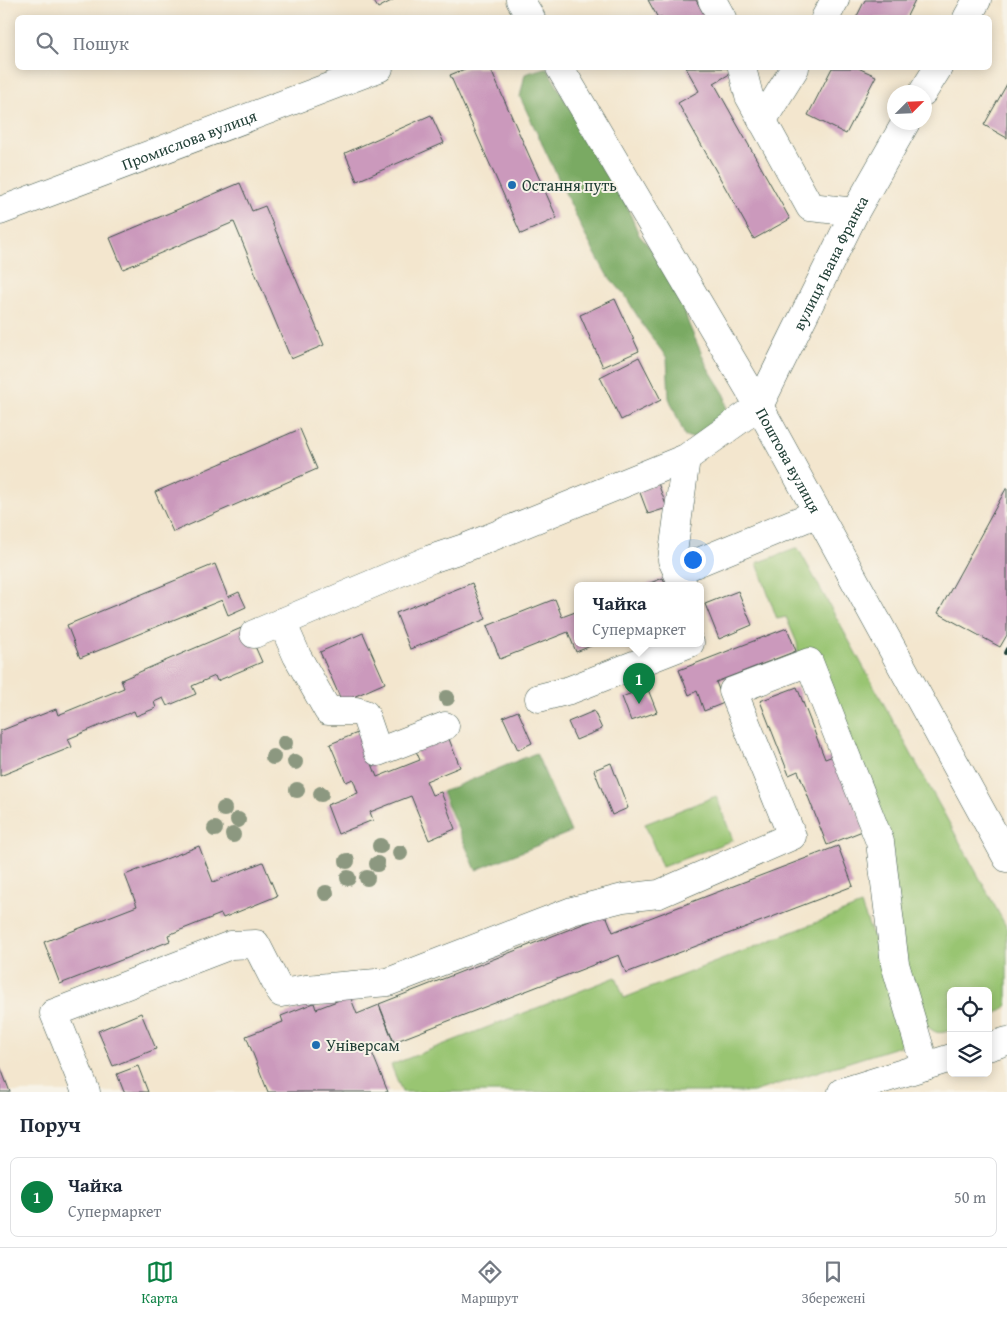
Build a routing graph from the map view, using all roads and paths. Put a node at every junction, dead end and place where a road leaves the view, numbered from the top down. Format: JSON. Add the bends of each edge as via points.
{"nodes":[{"id":1,"x":712,"y":0,"type":"edge"},
{"id":2,"x":835,"y":0,"type":"edge"},
{"id":3,"x":977,"y":0,"type":"edge"},
{"id":4,"x":720,"y":15,"type":"edge"},
{"id":5,"x":827,"y":15,"type":"edge"},
{"id":6,"x":968,"y":15,"type":"edge"},
{"id":7,"x":374,"y":70,"type":"edge"},
{"id":8,"x":561,"y":70,"type":"edge"},
{"id":9,"x":742,"y":70,"type":"edge"},
{"id":10,"x":794,"y":70,"type":"edge"},
{"id":11,"x":937,"y":70,"type":"edge"},
{"id":12,"x":928,"y":85,"type":"edge"},
{"id":13,"x":762,"y":121,"type":"junction"},
{"id":14,"x":901,"y":130,"type":"edge"},
{"id":15,"x":0,"y":211,"type":"edge"},
{"id":16,"x":855,"y":212,"type":"junction"},
{"id":17,"x":759,"y":406,"type":"junction"},
{"id":18,"x":686,"y":458,"type":"junction"},
{"id":19,"x":818,"y":513,"type":"junction"},
{"id":20,"x":680,"y":578,"type":"edge"},
{"id":21,"x":282,"y":622,"type":"junction"},
{"id":22,"x":254,"y":634,"type":"dead end"},
{"id":23,"x":680,"y":647,"type":"edge"},
{"id":24,"x":539,"y":698,"type":"dead end"},
{"id":25,"x":445,"y":726,"type":"dead end"},
{"id":26,"x":1007,"y":858,"type":"edge"},
{"id":27,"x":1007,"y":1041,"type":"edge"},
{"id":28,"x":992,"y":1046,"type":"edge"},
{"id":29,"x":938,"y":1062,"type":"edge"},
{"id":30,"x":86,"y":1092,"type":"edge"},
{"id":31,"x":842,"y":1092,"type":"edge"}],
"edges":[{"from":1,"to":4,"type":"street"},
{"from":2,"to":5,"type":"street"},
{"from":3,"to":6,"type":"street"},
{"from":7,"to":15,"type":"street","name":"Промислова вулиця"},
{"from":8,"to":17,"type":"street","name":"Поштова вулиця"},
{"from":9,"to":13,"type":"street","via":[[749,96]]},
{"from":10,"to":13,"type":"street"},
{"from":11,"to":12,"type":"street"},
{"from":13,"to":16,"type":"street","via":[[810,207]]},
{"from":14,"to":16,"type":"street","name":"вулиця Івана Франка"},
{"from":16,"to":17,"type":"street","name":"вулиця Івана Франка"},
{"from":17,"to":18,"type":"street"},
{"from":17,"to":19,"type":"street","name":"Поштова вулиця"},
{"from":18,"to":20,"type":"street","via":[[672,560]]},
{"from":18,"to":21,"type":"street"},
{"from":19,"to":20,"type":"street"},
{"from":19,"to":26,"type":"street","name":"Поштова вулиця"},
{"from":21,"to":22,"type":"street"},
{"from":21,"to":25,"type":"street","via":[[328,711],[364,714],[378,752]]},
{"from":23,"to":24,"type":"street","via":[[570,690]]},
{"from":27,"to":28,"type":"street"},
{"from":29,"to":30,"type":"street","via":[[895,964],[880,842],[809,662],[734,691],[792,836],[659,894],[623,898],[572,910],[388,982],[281,993],[256,944],[232,945],[54,1013]]},
{"from":29,"to":31,"type":"street"}]}
